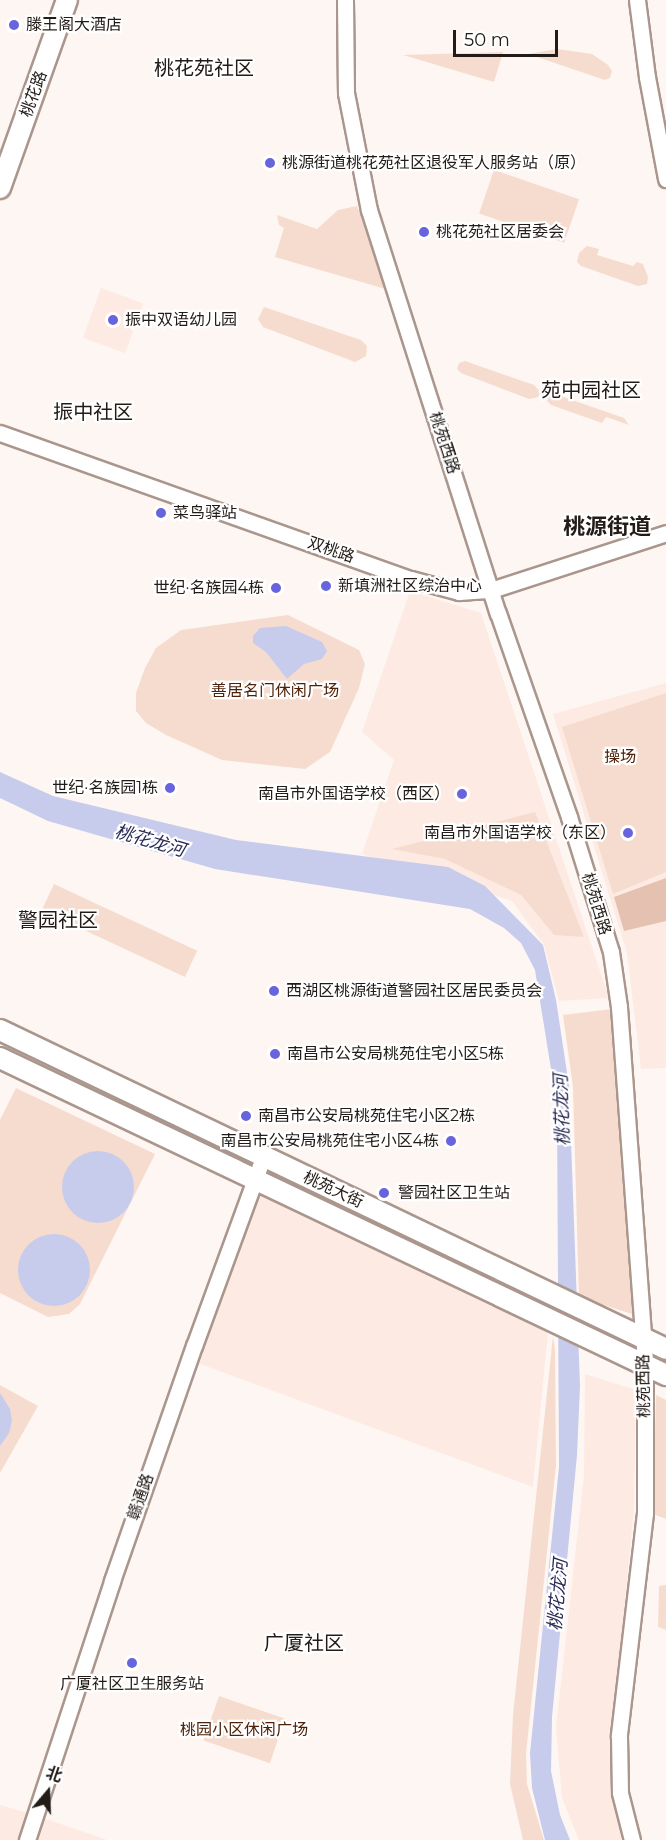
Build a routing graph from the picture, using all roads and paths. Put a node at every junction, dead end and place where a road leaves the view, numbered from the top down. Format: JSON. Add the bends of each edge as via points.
{"nodes":[{"id":1,"x":58,"y":0,"type":"edge"},
{"id":2,"x":67,"y":0,"type":"edge"},
{"id":3,"x":345,"y":0,"type":"edge"},
{"id":4,"x":637,"y":0,"type":"edge"},
{"id":5,"x":0,"y":161,"type":"edge"},
{"id":6,"x":666,"y":179,"type":"edge"},
{"id":7,"x":0,"y":188,"type":"edge"},
{"id":8,"x":0,"y":433,"type":"edge"},
{"id":9,"x":666,"y":533,"type":"edge"},
{"id":10,"x":491,"y":590,"type":"junction"},
{"id":11,"x":0,"y":1030,"type":"edge"},
{"id":12,"x":0,"y":1058,"type":"edge"},
{"id":13,"x":263,"y":1157,"type":"junction"},
{"id":14,"x":254,"y":1179,"type":"junction"},
{"id":15,"x":643,"y":1338,"type":"junction"},
{"id":16,"x":666,"y":1349,"type":"edge"},
{"id":17,"x":645,"y":1365,"type":"junction"},
{"id":18,"x":666,"y":1375,"type":"edge"},
{"id":19,"x":27,"y":1840,"type":"edge"},
{"id":20,"x":632,"y":1840,"type":"edge"}],
"edges":[{"from":1,"to":5,"type":"main road","name":"桃花路"},
{"from":2,"to":7,"type":"main road","name":"桃花路"},
{"from":3,"to":10,"type":"street","name":"桃苑西路","via":[[346,93],[369,210]]},
{"from":4,"to":6,"type":"street"},
{"from":8,"to":10,"type":"street","name":"双桃路","via":[[411,579],[459,592]]},
{"from":9,"to":10,"type":"street","name":"双桃路"},
{"from":10,"to":15,"type":"street","name":"桃苑西路","via":[[611,952],[619,1007]]},
{"from":11,"to":13,"type":"main road","name":"桃苑大街"},
{"from":12,"to":14,"type":"main road","name":"桃苑大街"},
{"from":13,"to":14,"type":"street","name":"赣通路"},
{"from":13,"to":15,"type":"main road","name":"桃苑大街"},
{"from":14,"to":17,"type":"main road","name":"桃苑大街"},
{"from":14,"to":19,"type":"street","name":"赣通路","via":[[112,1581]]},
{"from":15,"to":16,"type":"main road","name":"桃苑大街"},
{"from":15,"to":17,"type":"street","name":"桃苑西路"},
{"from":17,"to":18,"type":"main road","name":"桃苑大街"},
{"from":17,"to":20,"type":"street","name":"桃苑西路","via":[[645,1513],[619,1736],[620,1794]]}]}
